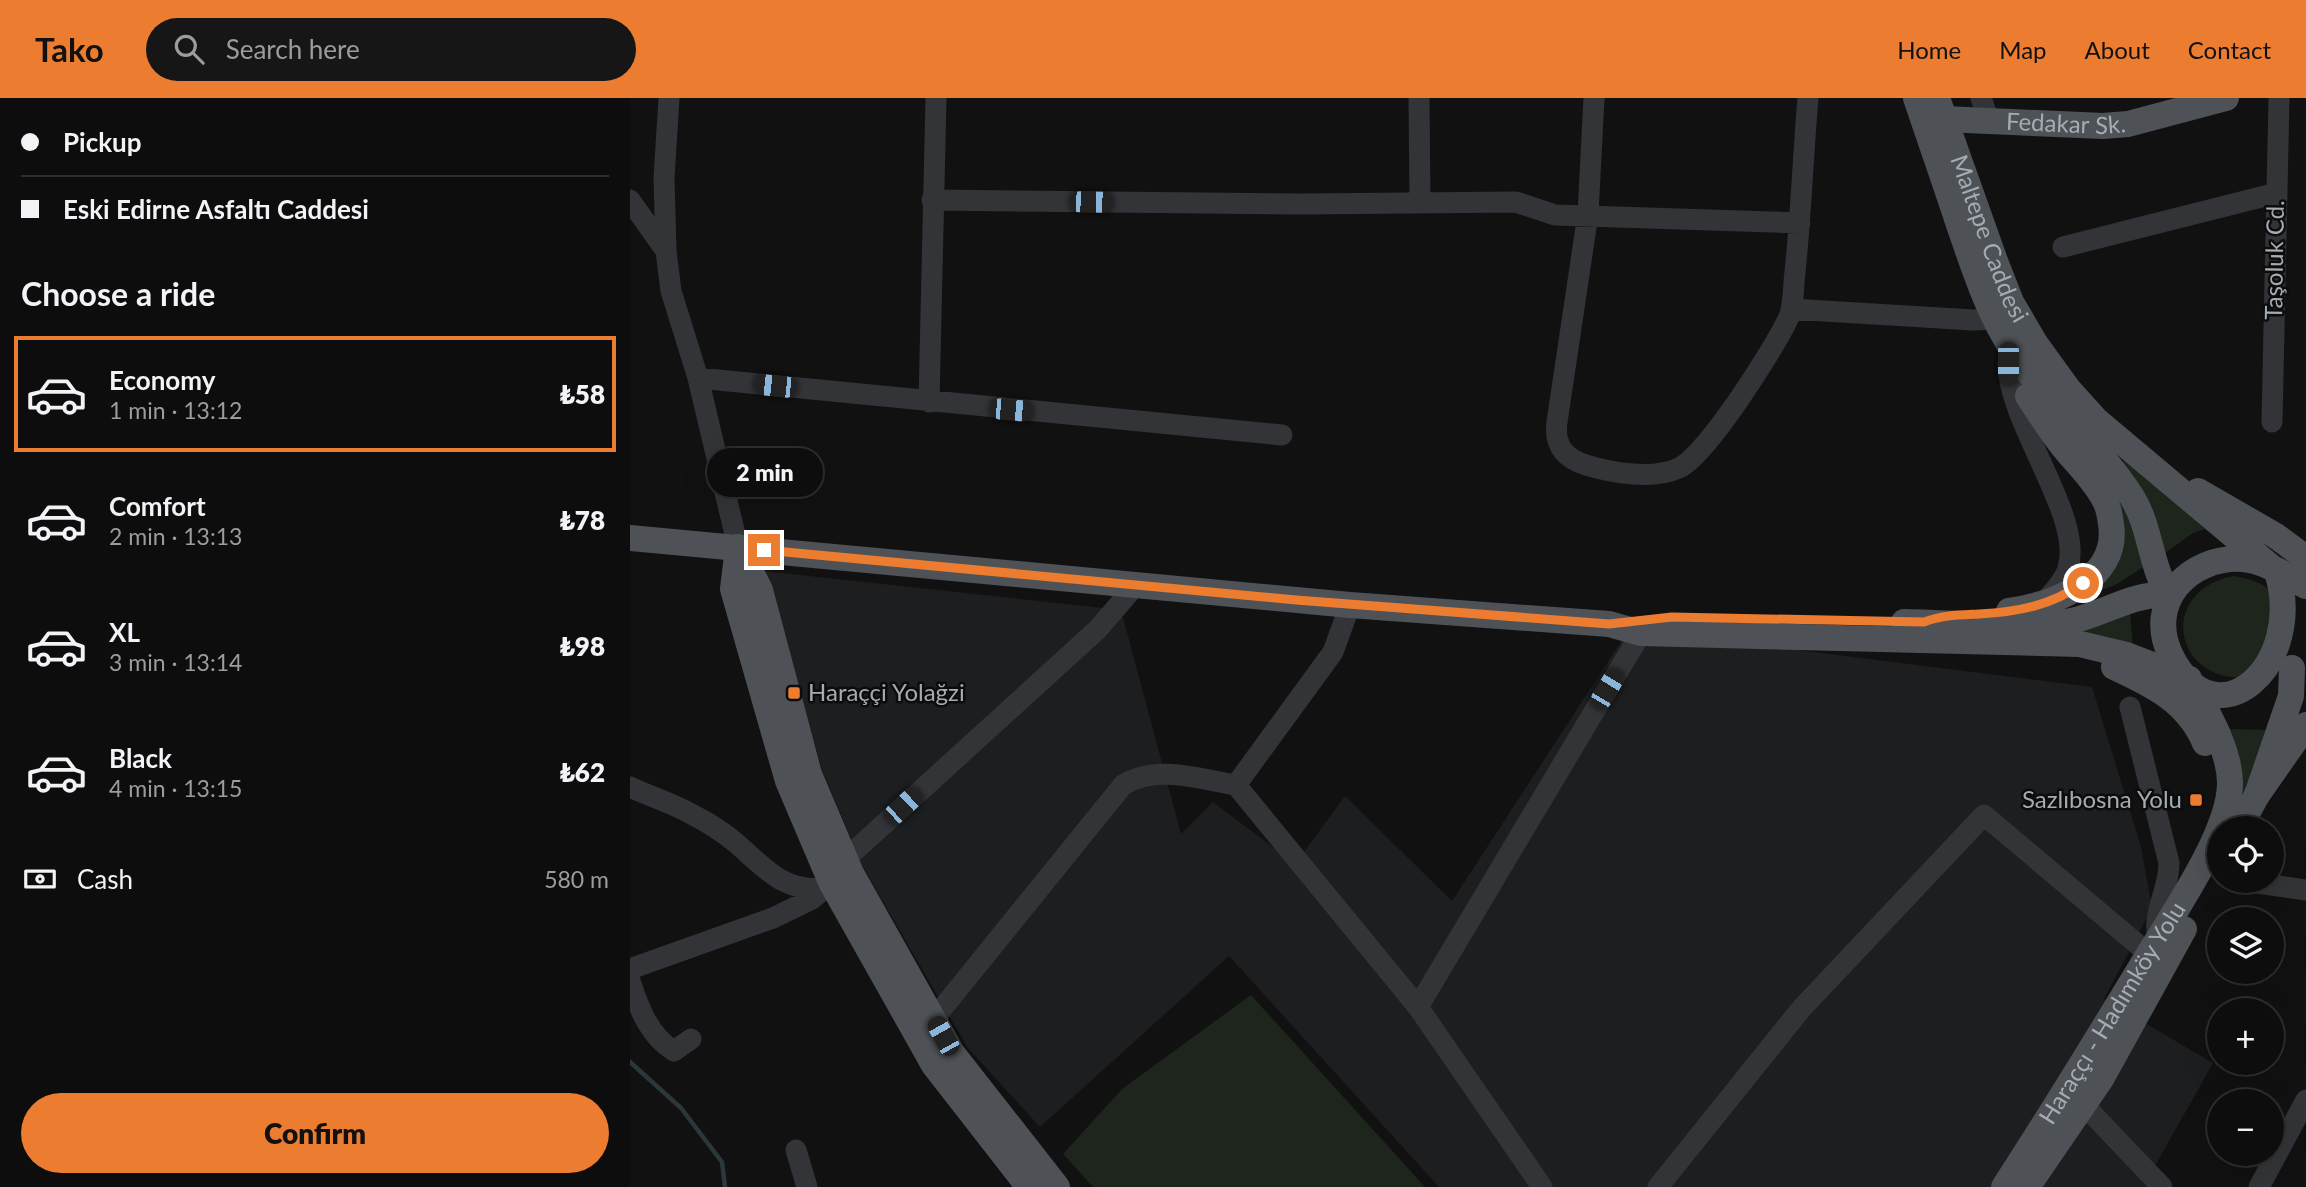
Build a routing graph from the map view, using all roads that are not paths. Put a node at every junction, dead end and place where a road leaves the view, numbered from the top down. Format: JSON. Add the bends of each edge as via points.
{"nodes":[{"id":1,"x":668,"y":98,"type":"edge"},
{"id":2,"x":936,"y":98,"type":"edge"},
{"id":3,"x":1419,"y":98,"type":"edge"},
{"id":4,"x":1594,"y":98,"type":"edge"},
{"id":5,"x":1808,"y":98,"type":"edge"},
{"id":6,"x":1916,"y":98,"type":"edge"},
{"id":7,"x":2226,"y":98,"type":"edge"},
{"id":8,"x":2279,"y":98,"type":"edge"},
{"id":9,"x":1940,"y":109,"type":"edge"},
{"id":10,"x":1985,"y":110,"type":"edge"},
{"id":11,"x":2277,"y":192,"type":"junction"},
{"id":12,"x":630,"y":200,"type":"edge"},
{"id":13,"x":932,"y":200,"type":"junction"},
{"id":14,"x":1420,"y":203,"type":"junction"},
{"id":15,"x":1587,"y":214,"type":"junction"},
{"id":16,"x":1800,"y":223,"type":"junction"},
{"id":17,"x":2063,"y":247,"type":"dead end"},
{"id":18,"x":666,"y":251,"type":"junction"},
{"id":19,"x":1791,"y":309,"type":"junction"},
{"id":20,"x":1996,"y":319,"type":"junction"},
{"id":21,"x":2008,"y":363,"type":"junction"},
{"id":22,"x":698,"y":379,"type":"junction"},
{"id":23,"x":929,"y":402,"type":"junction"},
{"id":24,"x":2272,"y":422,"type":"dead end"},
{"id":25,"x":1282,"y":435,"type":"dead end"},
{"id":26,"x":2145,"y":463,"type":"junction"},
{"id":27,"x":630,"y":538,"type":"edge"},
{"id":28,"x":738,"y":547,"type":"junction"},
{"id":29,"x":2306,"y":558,"type":"edge"},
{"id":30,"x":2277,"y":572,"type":"junction"},
{"id":31,"x":1135,"y":586,"type":"junction"},
{"id":32,"x":2306,"y":586,"type":"edge"},
{"id":33,"x":2169,"y":596,"type":"junction"},
{"id":34,"x":1350,"y":605,"type":"junction"},
{"id":35,"x":2041,"y":606,"type":"junction"},
{"id":36,"x":1609,"y":624,"type":"junction"},
{"id":37,"x":1931,"y":631,"type":"junction"},
{"id":38,"x":1641,"y":633,"type":"junction"},
{"id":39,"x":2299,"y":665,"type":"edge"},
{"id":40,"x":2189,"y":679,"type":"junction"},
{"id":41,"x":2130,"y":707,"type":"dead end"},
{"id":42,"x":2306,"y":725,"type":"edge"},
{"id":43,"x":1236,"y":785,"type":"junction"},
{"id":44,"x":630,"y":787,"type":"edge"},
{"id":45,"x":2257,"y":795,"type":"junction"},
{"id":46,"x":2213,"y":816,"type":"edge"},
{"id":47,"x":2224,"y":816,"type":"edge"},
{"id":48,"x":2246,"y":816,"type":"edge"},
{"id":49,"x":2207,"y":870,"type":"edge"},
{"id":50,"x":2207,"y":872,"type":"edge"},
{"id":51,"x":833,"y":874,"type":"junction"},
{"id":52,"x":2284,"y":887,"type":"edge"},
{"id":53,"x":2306,"y":890,"type":"edge"},
{"id":54,"x":2154,"y":947,"type":"junction"},
{"id":55,"x":630,"y":969,"type":"edge"},
{"id":56,"x":630,"y":981,"type":"edge"},
{"id":57,"x":1418,"y":1007,"type":"junction"},
{"id":58,"x":926,"y":1029,"type":"junction"},
{"id":59,"x":691,"y":1040,"type":"dead end"},
{"id":60,"x":2306,"y":1100,"type":"edge"},
{"id":61,"x":2084,"y":1105,"type":"junction"},
{"id":62,"x":796,"y":1150,"type":"dead end"},
{"id":63,"x":807,"y":1187,"type":"edge"},
{"id":64,"x":1029,"y":1187,"type":"edge"},
{"id":65,"x":1057,"y":1187,"type":"edge"},
{"id":66,"x":1542,"y":1187,"type":"edge"},
{"id":67,"x":1658,"y":1187,"type":"edge"},
{"id":68,"x":2004,"y":1187,"type":"edge"},
{"id":69,"x":2027,"y":1187,"type":"edge"},
{"id":70,"x":2162,"y":1187,"type":"edge"},
{"id":71,"x":2259,"y":1187,"type":"edge"}],
"edges":[{"from":1,"to":18,"type":"street"},
{"from":2,"to":13,"type":"street"},
{"from":3,"to":14,"type":"street"},
{"from":4,"to":15,"type":"street"},
{"from":5,"to":16,"type":"street"},
{"from":6,"to":20,"type":"main road","name":"Maltepe Caddesi","via":[[1979,284]]},
{"from":7,"to":10,"type":"main road","name":"Fedakar Sk.","via":[[2104,126]]},
{"from":8,"to":11,"type":"street","name":"Taşoluk Cd."},
{"from":9,"to":10,"type":"main road","name":"Fedakar Sk."},
{"from":9,"to":26,"type":"main road","name":"Maltepe Caddesi","via":[[2011,302],[2069,390]]},
{"from":11,"to":17,"type":"street"},
{"from":11,"to":24,"type":"street","name":"Taşoluk Cd."},
{"from":12,"to":18,"type":"street"},
{"from":13,"to":14,"type":"street"},
{"from":13,"to":23,"type":"street"},
{"from":14,"to":15,"type":"street","via":[[1516,202],[1555,215]]},
{"from":15,"to":16,"type":"street"},
{"from":15,"to":19,"type":"street","via":[[1555,431],[1560,447],[1573,461],[1652,474],[1683,467],[1705,446],[1755,375]]},
{"from":16,"to":19,"type":"street"},
{"from":18,"to":22,"type":"street","via":[[670,291]]},
{"from":19,"to":20,"type":"street"},
{"from":20,"to":21,"type":"main road","via":[[1998,345]]},
{"from":20,"to":33,"type":"main road","via":[[2014,352],[2134,500],[2155,569]]},
{"from":21,"to":35,"type":"street","via":[[2011,394],[2068,530],[2067,571]]},
{"from":21,"to":35,"type":"main road","via":[[2064,449],[2106,501],[2112,531],[2111,545],[2097,571],[2066,595]]},
{"from":22,"to":23,"type":"street"},
{"from":22,"to":28,"type":"street"},
{"from":23,"to":25,"type":"street"},
{"from":26,"to":29,"type":"main road","via":[[2174,474]]},
{"from":26,"to":30,"type":"main road","name":"Maltepe Caddesi"},
{"from":27,"to":28,"type":"main road"},
{"from":28,"to":31,"type":"main road"},
{"from":28,"to":51,"type":"main road","via":[[733,589],[788,781]]},
{"from":30,"to":32,"type":"main road"},
{"from":30,"to":33,"type":"main road","via":[[2262,563],[2226,559],[2208,563],[2179,582]]},
{"from":30,"to":39,"type":"main road","via":[[2302,610]]},
{"from":31,"to":34,"type":"main road"},
{"from":31,"to":51,"type":"street","via":[[1098,629]]},
{"from":33,"to":37,"type":"main road","via":[[2149,596],[2068,622]]},
{"from":33,"to":40,"type":"main road","via":[[2164,636],[2174,662]]},
{"from":34,"to":36,"type":"main road"},
{"from":34,"to":43,"type":"street","via":[[1333,652]]},
{"from":35,"to":37,"type":"main road","via":[[1938,617]]},
{"from":36,"to":37,"type":"main road","via":[[1672,617]]},
{"from":36,"to":38,"type":"main road"},
{"from":37,"to":38,"type":"main road"},
{"from":37,"to":40,"type":"main road","via":[[2080,644]]},
{"from":37,"to":46,"type":"main road","via":[[1958,650],[2080,656],[2110,665],[2168,695],[2202,735],[2211,758]]},
{"from":38,"to":57,"type":"street"},
{"from":39,"to":40,"type":"main road","via":[[2275,683],[2246,695],[2214,692]]},
{"from":39,"to":45,"type":"main road"},
{"from":40,"to":47,"type":"main road","name":"Haraççı - Hadımköy Yolu","via":[[2228,767]]},
{"from":41,"to":54,"type":"street","via":[[2169,863]]},
{"from":42,"to":45,"type":"main road"},
{"from":43,"to":57,"type":"street"},
{"from":43,"to":58,"type":"street","via":[[1149,774],[1123,785]]},
{"from":44,"to":51,"type":"street","via":[[695,816],[788,884],[810,890]]},
{"from":45,"to":48,"type":"main road"},
{"from":49,"to":54,"type":"main road","name":"Haraççı - Hadımköy Yolu"},
{"from":50,"to":61,"type":"main road","name":"Haraççı - Hadımköy Yolu"},
{"from":51,"to":55,"type":"street","via":[[811,899],[773,918]]},
{"from":51,"to":58,"type":"main road"},
{"from":52,"to":53,"type":"street"},
{"from":54,"to":67,"type":"street","via":[[1984,815],[1801,1009]]},
{"from":54,"to":68,"type":"main road","name":"Haraççı - Hadımköy Yolu"},
{"from":56,"to":59,"type":"street","via":[[648,1026],[662,1044],[674,1051]]},
{"from":57,"to":66,"type":"street"},
{"from":58,"to":64,"type":"main road","via":[[934,1065]]},
{"from":58,"to":65,"type":"main road","via":[[952,1053]]},
{"from":60,"to":71,"type":"street"},
{"from":61,"to":69,"type":"main road","name":"Haraççı - Hadımköy Yolu"},
{"from":61,"to":70,"type":"street"},
{"from":62,"to":63,"type":"street"}]}
